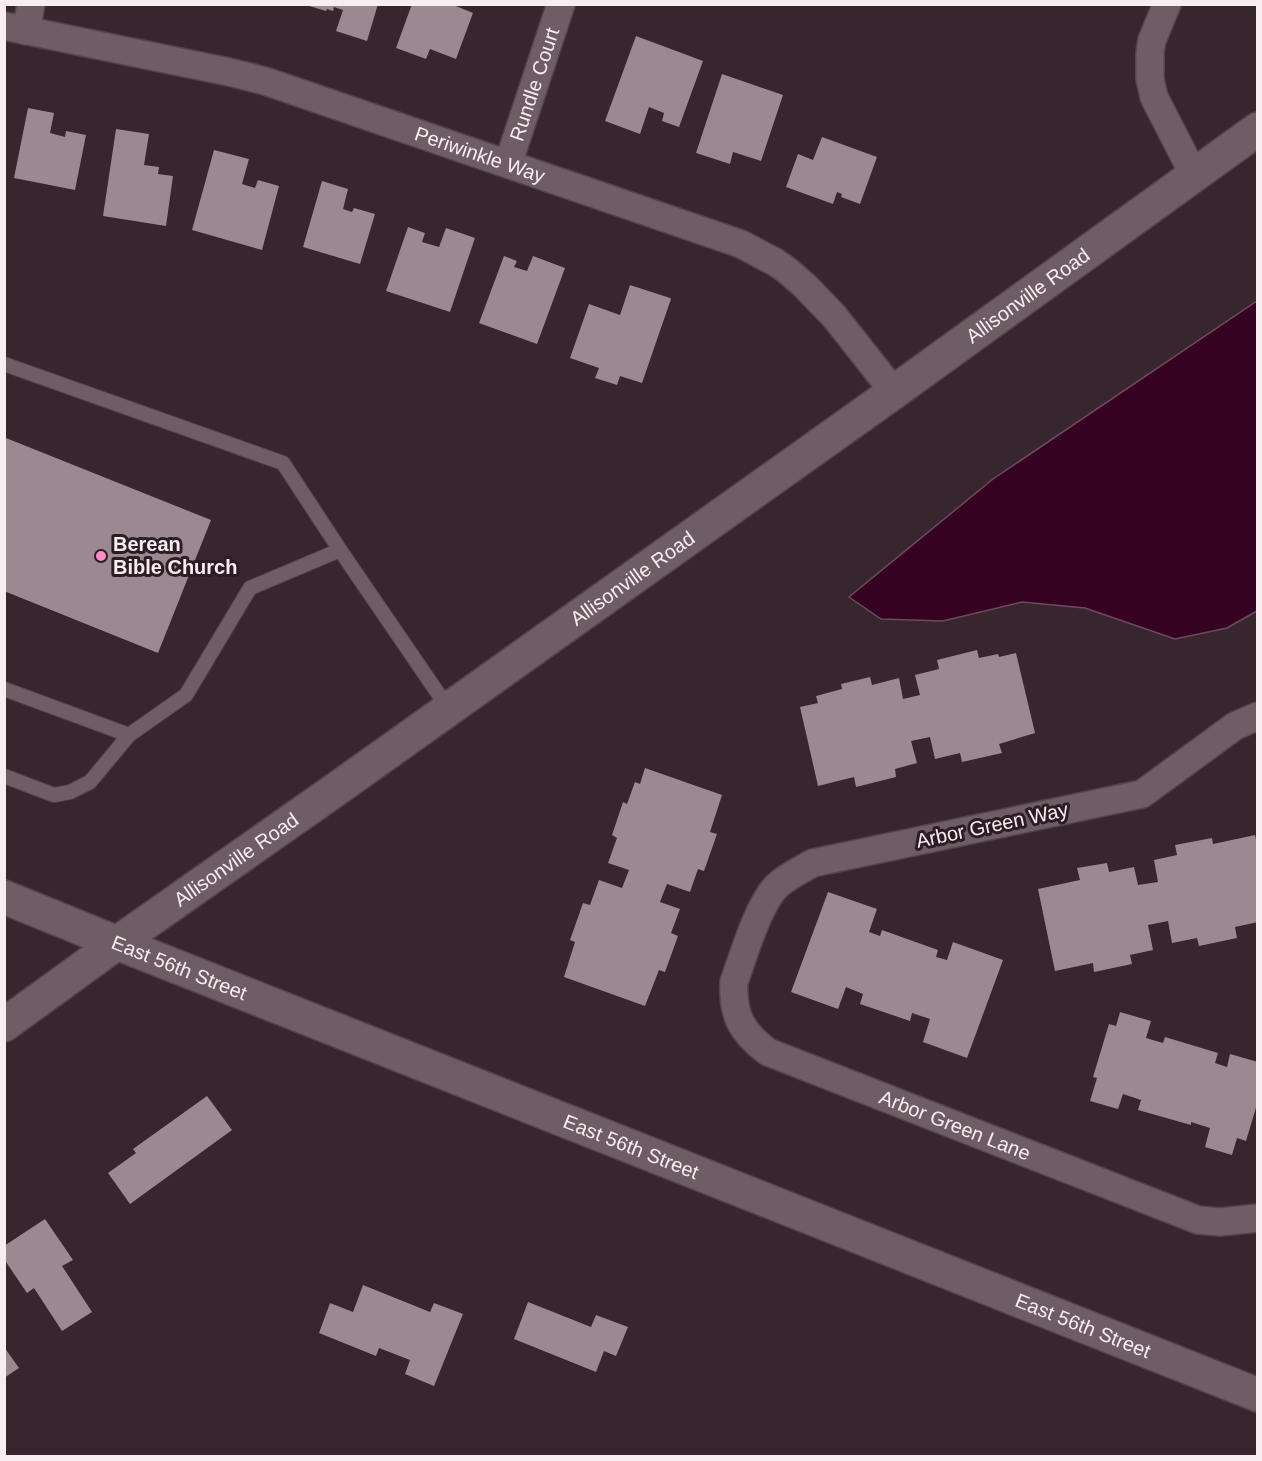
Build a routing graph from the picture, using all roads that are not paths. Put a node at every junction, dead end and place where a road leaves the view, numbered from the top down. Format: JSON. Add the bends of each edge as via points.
{"nodes":[{"id":1,"x":31,"y":4,"type":"edge"},
{"id":2,"x":561,"y":4,"type":"edge"},
{"id":3,"x":1167,"y":4,"type":"edge"},
{"id":4,"x":15,"y":29,"type":"edge"},
{"id":5,"x":1257,"y":129,"type":"edge"},
{"id":6,"x":508,"y":164,"type":"junction"},
{"id":7,"x":1194,"y":175,"type":"junction"},
{"id":8,"x":4,"y":364,"type":"edge"},
{"id":9,"x":894,"y":392,"type":"junction"},
{"id":10,"x":340,"y":550,"type":"junction"},
{"id":11,"x":4,"y":689,"type":"edge"},
{"id":12,"x":448,"y":708,"type":"junction"},
{"id":13,"x":1257,"y":716,"type":"edge"},
{"id":14,"x":129,"y":735,"type":"junction"},
{"id":15,"x":4,"y":776,"type":"edge"},
{"id":16,"x":4,"y":897,"type":"edge"},
{"id":17,"x":117,"y":943,"type":"junction"},
{"id":18,"x":748,"y":945,"type":"joint"},
{"id":19,"x":4,"y":1024,"type":"edge"},
{"id":20,"x":1257,"y":1218,"type":"edge"},
{"id":21,"x":1257,"y":1395,"type":"edge"}],
"edges":[{"from":1,"to":4,"type":"street"},
{"from":2,"to":6,"type":"street","name":"Rundle Court"},
{"from":3,"to":7,"type":"street","via":[[1151,46],[1150,79],[1154,97]]},
{"from":4,"to":6,"type":"street","name":"Periwinkle Way","via":[[265,81]]},
{"from":5,"to":7,"type":"main road","name":"Allisonville Road"},
{"from":6,"to":9,"type":"street","name":"Periwinkle Way","via":[[741,244],[775,262],[834,316]]},
{"from":7,"to":9,"type":"main road","name":"Allisonville Road"},
{"from":8,"to":10,"type":"lane","via":[[283,463]]},
{"from":9,"to":12,"type":"main road","name":"Allisonville Road"},
{"from":10,"to":12,"type":"lane"},
{"from":10,"to":14,"type":"lane","via":[[250,588],[186,695]]},
{"from":11,"to":14,"type":"lane"},
{"from":12,"to":17,"type":"main road","name":"Allisonville Road"},
{"from":13,"to":18,"type":"street","name":"Arbor Green Way","via":[[1235,726],[1142,794],[813,863],[774,889]]},
{"from":14,"to":15,"type":"lane","via":[[90,782],[70,792],[54,795]]},
{"from":16,"to":17,"type":"main road","name":"East 56th Street"},
{"from":17,"to":19,"type":"main road","name":"Allisonville Road"},
{"from":17,"to":21,"type":"main road","name":"East 56th Street"},
{"from":18,"to":20,"type":"street","name":"Arbor Green Lane","via":[[734,982],[737,1016],[749,1036],[768,1052],[1198,1220]]}]}
